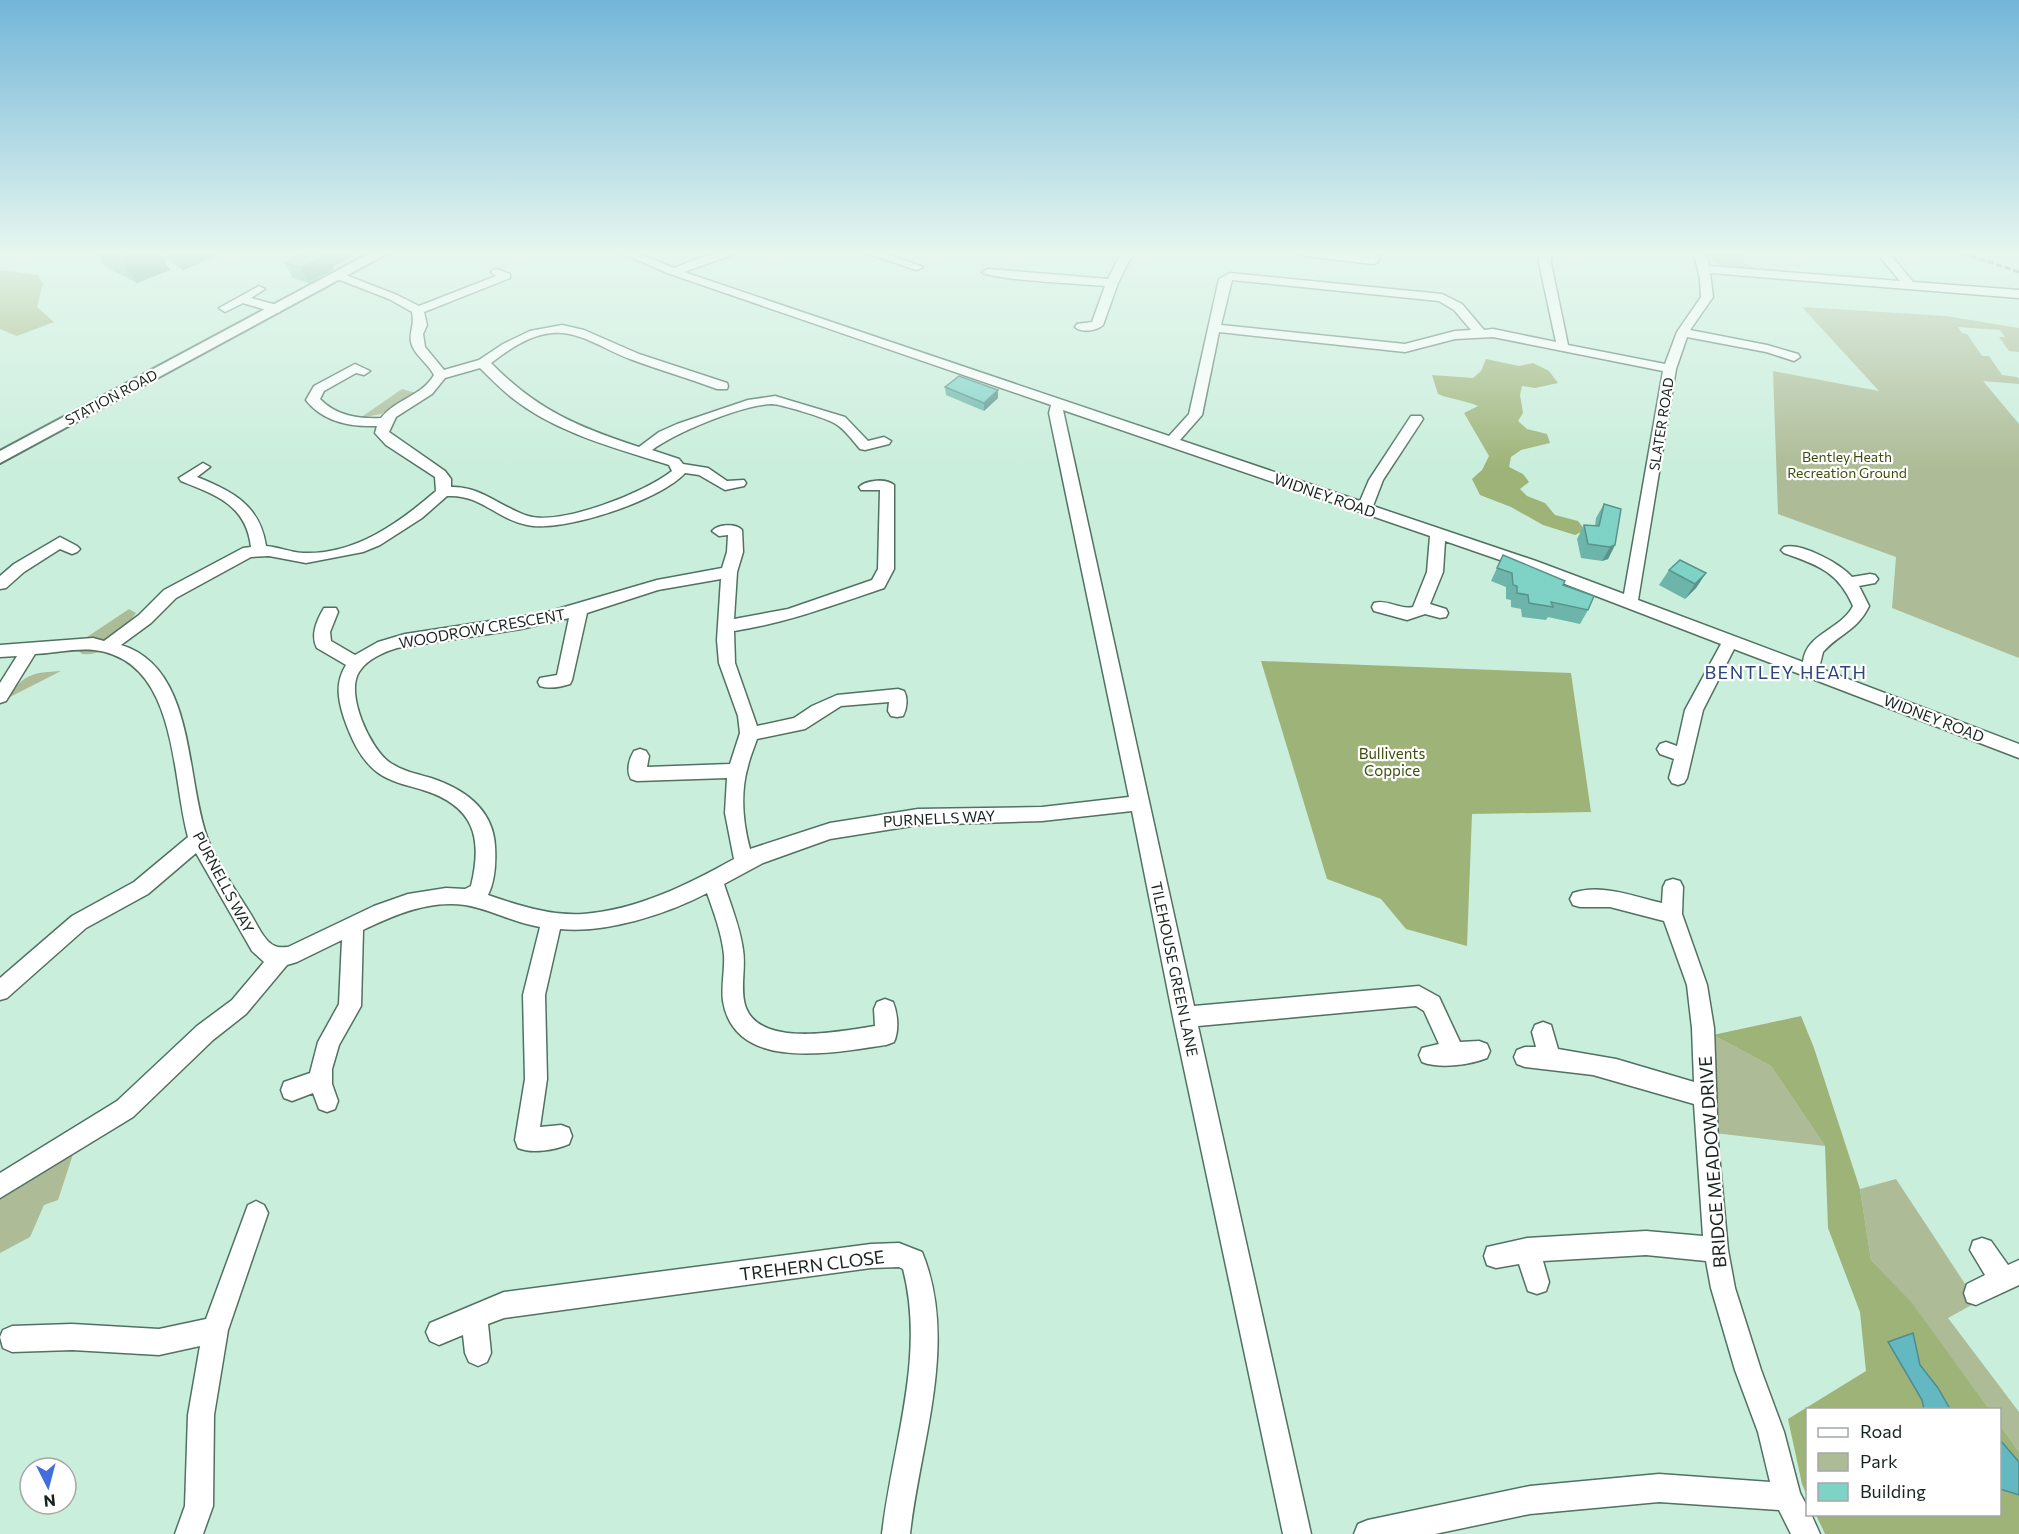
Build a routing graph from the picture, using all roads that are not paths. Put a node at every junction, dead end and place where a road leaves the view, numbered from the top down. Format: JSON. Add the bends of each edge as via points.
{"nodes":[{"id":1,"x":247,"y":325,"type":"edge"},
{"id":2,"x":422,"y":325,"type":"edge"},
{"id":3,"x":827,"y":325,"type":"edge"},
{"id":4,"x":1097,"y":325,"type":"joint"},
{"id":5,"x":1217,"y":325,"type":"edge"},
{"id":6,"x":1473,"y":325,"type":"edge"},
{"id":7,"x":1560,"y":325,"type":"edge"},
{"id":8,"x":1688,"y":325,"type":"edge"},
{"id":9,"x":1081,"y":327,"type":"dead end"},
{"id":10,"x":1216,"y":328,"type":"junction"},
{"id":11,"x":1479,"y":332,"type":"junction"},
{"id":12,"x":1683,"y":332,"type":"junction"},
{"id":13,"x":1107,"y":336,"type":"dead end"},
{"id":14,"x":1562,"y":346,"type":"junction"},
{"id":15,"x":1794,"y":357,"type":"dead end"},
{"id":16,"x":483,"y":363,"type":"junction"},
{"id":17,"x":1670,"y":369,"type":"junction"},
{"id":18,"x":364,"y":371,"type":"dead end"},
{"id":19,"x":440,"y":375,"type":"junction"},
{"id":20,"x":722,"y":386,"type":"dead end"},
{"id":21,"x":1058,"y":404,"type":"junction"},
{"id":22,"x":1416,"y":419,"type":"dead end"},
{"id":23,"x":383,"y":422,"type":"junction"},
{"id":24,"x":884,"y":441,"type":"dead end"},
{"id":25,"x":1171,"y":442,"type":"junction"},
{"id":26,"x":642,"y":452,"type":"junction"},
{"id":27,"x":0,"y":458,"type":"edge"},
{"id":28,"x":203,"y":467,"type":"dead end"},
{"id":29,"x":679,"y":468,"type":"junction"},
{"id":30,"x":739,"y":483,"type":"dead end"},
{"id":31,"x":866,"y":487,"type":"dead end"},
{"id":32,"x":443,"y":492,"type":"junction"},
{"id":33,"x":1364,"y":509,"type":"junction"},
{"id":34,"x":719,"y":531,"type":"dead end"},
{"id":35,"x":1438,"y":533,"type":"junction"},
{"id":36,"x":72,"y":549,"type":"dead end"},
{"id":37,"x":259,"y":550,"type":"junction"},
{"id":38,"x":1789,"y":550,"type":"dead end"},
{"id":39,"x":729,"y":572,"type":"junction"},
{"id":40,"x":1870,"y":579,"type":"dead end"},
{"id":41,"x":1851,"y":582,"type":"junction"},
{"id":42,"x":0,"y":584,"type":"edge"},
{"id":43,"x":1630,"y":603,"type":"junction"},
{"id":44,"x":1380,"y":607,"type":"dead end"},
{"id":45,"x":1421,"y":607,"type":"junction"},
{"id":46,"x":579,"y":611,"type":"junction"},
{"id":47,"x":1440,"y":613,"type":"dead end"},
{"id":48,"x":322,"y":619,"type":"dead end"},
{"id":49,"x":726,"y":626,"type":"junction"},
{"id":50,"x":1730,"y":641,"type":"junction"},
{"id":51,"x":107,"y":647,"type":"junction"},
{"id":52,"x":29,"y":650,"type":"junction"},
{"id":53,"x":0,"y":651,"type":"edge"},
{"id":54,"x":356,"y":664,"type":"junction"},
{"id":55,"x":1811,"y":670,"type":"junction"},
{"id":56,"x":546,"y":682,"type":"dead end"},
{"id":57,"x":0,"y":697,"type":"edge"},
{"id":58,"x":897,"y":711,"type":"dead end"},
{"id":59,"x":749,"y":734,"type":"junction"},
{"id":60,"x":1666,"y":749,"type":"dead end"},
{"id":61,"x":2019,"y":751,"type":"edge"},
{"id":62,"x":640,"y":756,"type":"dead end"},
{"id":63,"x":1684,"y":756,"type":"junction"},
{"id":64,"x":737,"y":771,"type":"junction"},
{"id":65,"x":1678,"y":778,"type":"dead end"},
{"id":66,"x":1141,"y":803,"type":"junction"},
{"id":67,"x":199,"y":839,"type":"junction"},
{"id":68,"x":756,"y":857,"type":"junction"},
{"id":69,"x":713,"y":880,"type":"junction"},
{"id":70,"x":1673,"y":887,"type":"dead end"},
{"id":71,"x":466,"y":897,"type":"junction"},
{"id":72,"x":1580,"y":899,"type":"dead end"},
{"id":73,"x":1672,"y":914,"type":"junction"},
{"id":74,"x":552,"y":920,"type":"junction"},
{"id":75,"x":353,"y":925,"type":"junction"},
{"id":76,"x":282,"y":956,"type":"junction"},
{"id":77,"x":0,"y":990,"type":"edge"},
{"id":78,"x":885,"y":1009,"type":"dead end"},
{"id":79,"x":1184,"y":1017,"type":"junction"},
{"id":80,"x":1543,"y":1032,"type":"dead end"},
{"id":81,"x":1479,"y":1051,"type":"dead end"},
{"id":82,"x":1453,"y":1052,"type":"junction"},
{"id":83,"x":1430,"y":1055,"type":"dead end"},
{"id":84,"x":1525,"y":1057,"type":"dead end"},
{"id":85,"x":1549,"y":1057,"type":"junction"},
{"id":86,"x":321,"y":1078,"type":"junction"},
{"id":87,"x":292,"y":1090,"type":"dead end"},
{"id":88,"x":1703,"y":1096,"type":"junction"},
{"id":89,"x":327,"y":1101,"type":"dead end"},
{"id":90,"x":561,"y":1136,"type":"dead end"},
{"id":91,"x":0,"y":1186,"type":"edge"},
{"id":92,"x":256,"y":1213,"type":"dead end"},
{"id":93,"x":1527,"y":1250,"type":"junction"},
{"id":94,"x":1716,"y":1250,"type":"junction"},
{"id":95,"x":1982,"y":1250,"type":"dead end"},
{"id":96,"x":1496,"y":1256,"type":"dead end"},
{"id":97,"x":2011,"y":1276,"type":"edge"},
{"id":98,"x":1538,"y":1282,"type":"dead end"},
{"id":99,"x":1976,"y":1293,"type":"dead end"},
{"id":100,"x":474,"y":1317,"type":"junction"},
{"id":101,"x":215,"y":1330,"type":"junction"},
{"id":102,"x":439,"y":1332,"type":"dead end"},
{"id":103,"x":12,"y":1339,"type":"dead end"},
{"id":104,"x":478,"y":1353,"type":"dead end"},
{"id":105,"x":1787,"y":1497,"type":"junction"},
{"id":106,"x":189,"y":1534,"type":"edge"},
{"id":107,"x":896,"y":1534,"type":"edge"},
{"id":108,"x":1297,"y":1534,"type":"edge"},
{"id":109,"x":1368,"y":1534,"type":"edge"},
{"id":110,"x":1806,"y":1534,"type":"edge"}],
"edges":[{"from":1,"to":27,"type":"main road","name":"STATION ROAD"},
{"from":2,"to":19,"type":"street","via":[[415,336],[416,344]]},
{"from":3,"to":21,"type":"street","name":"WIDNEY ROAD"},
{"from":4,"to":9,"type":"street"},
{"from":4,"to":13,"type":"street","via":[[1097,332]]},
{"from":5,"to":10,"type":"street"},
{"from":6,"to":11,"type":"street"},
{"from":7,"to":14,"type":"street"},
{"from":8,"to":12,"type":"street","name":"SLATER ROAD"},
{"from":10,"to":11,"type":"street","via":[[1398,348]]},
{"from":10,"to":25,"type":"street","via":[[1196,415]]},
{"from":11,"to":14,"type":"street"},
{"from":12,"to":15,"type":"street"},
{"from":12,"to":17,"type":"street","name":"SLATER ROAD"},
{"from":14,"to":17,"type":"street"},
{"from":16,"to":19,"type":"street"},
{"from":16,"to":20,"type":"street","via":[[513,344],[543,331],[561,329],[595,338],[703,385]]},
{"from":16,"to":26,"type":"street","via":[[517,396],[543,411]]},
{"from":17,"to":43,"type":"street","name":"SLATER ROAD"},
{"from":18,"to":23,"type":"street","via":[[355,368],[320,389],[312,400],[346,420]]},
{"from":19,"to":23,"type":"street","via":[[432,388]]},
{"from":21,"to":25,"type":"street","name":"WIDNEY ROAD"},
{"from":21,"to":66,"type":"street","name":"TILEHOUSE GREEN LANE","via":[[1056,413]]},
{"from":22,"to":33,"type":"street","via":[[1376,480]]},
{"from":23,"to":32,"type":"street","via":[[382,433],[386,437],[444,479]]},
{"from":24,"to":26,"type":"street","via":[[865,446],[840,420],[775,400],[753,403],[673,431]]},
{"from":25,"to":33,"type":"street","name":"WIDNEY ROAD"},
{"from":26,"to":29,"type":"street","via":[[674,462]]},
{"from":28,"to":37,"type":"street","via":[[186,478],[224,493],[237,505],[259,538]]},
{"from":29,"to":30,"type":"street","via":[[704,471],[725,486]]},
{"from":29,"to":32,"type":"street","via":[[674,478],[646,493],[545,523],[527,521],[469,493]]},
{"from":31,"to":49,"type":"street","via":[[887,485],[886,569],[878,584],[791,614]]},
{"from":32,"to":37,"type":"street","via":[[417,515],[358,549],[306,558]]},
{"from":33,"to":35,"type":"street","name":"WIDNEY ROAD"},
{"from":34,"to":39,"type":"street","via":[[735,530],[735,552]]},
{"from":35,"to":43,"type":"street","name":"WIDNEY ROAD"},
{"from":35,"to":45,"type":"street","via":[[1435,572]]},
{"from":36,"to":42,"type":"street","via":[[60,542]]},
{"from":37,"to":51,"type":"street","via":[[248,552],[170,594],[145,619]]},
{"from":38,"to":41,"type":"street","via":[[1834,569]]},
{"from":39,"to":46,"type":"street","name":"WOODROW CRESCENT","via":[[657,585]]},
{"from":39,"to":49,"type":"street"},
{"from":40,"to":41,"type":"street"},
{"from":41,"to":55,"type":"street","via":[[1861,606],[1857,618],[1812,655]]},
{"from":43,"to":50,"type":"street","name":"WIDNEY ROAD"},
{"from":44,"to":45,"type":"street","via":[[1414,614]]},
{"from":45,"to":47,"type":"street"},
{"from":46,"to":54,"type":"street","name":"WOODROW CRESCENT","via":[[393,643]]},
{"from":46,"to":56,"type":"street","name":"WOODROW CRESCENT","via":[[564,680]]},
{"from":48,"to":54,"type":"street","via":[[322,644]]},
{"from":49,"to":59,"type":"street","via":[[732,684]]},
{"from":50,"to":55,"type":"street","name":"WIDNEY ROAD"},
{"from":50,"to":63,"type":"street","via":[[1694,710]]},
{"from":51,"to":52,"type":"street","name":"PURNELLS WAY","via":[[72,645]]},
{"from":51,"to":67,"type":"street","name":"PURNELLS WAY","via":[[138,659],[154,677],[168,705]]},
{"from":52,"to":53,"type":"street","name":"PURNELLS WAY"},
{"from":52,"to":57,"type":"street"},
{"from":54,"to":71,"type":"street","via":[[345,688],[354,722],[375,760],[404,778],[453,793],[478,818],[486,840],[488,863],[480,891]]},
{"from":55,"to":61,"type":"street","name":"WIDNEY ROAD"},
{"from":58,"to":59,"type":"street","via":[[898,695],[852,698],[837,701],[799,724]]},
{"from":59,"to":64,"type":"street"},
{"from":60,"to":63,"type":"street"},
{"from":62,"to":64,"type":"street","via":[[637,774]]},
{"from":63,"to":65,"type":"street"},
{"from":64,"to":68,"type":"street","via":[[736,834],[743,858]]},
{"from":66,"to":68,"type":"street","name":"PURNELLS WAY","via":[[1042,814],[891,820],[830,831]]},
{"from":66,"to":79,"type":"street","name":"TILEHOUSE GREEN LANE"},
{"from":67,"to":76,"type":"street","name":"PURNELLS WAY","via":[[259,945],[270,955]]},
{"from":67,"to":77,"type":"street","via":[[141,888],[79,922]]},
{"from":68,"to":69,"type":"street","name":"PURNELLS WAY"},
{"from":69,"to":74,"type":"street","name":"PURNELLS WAY","via":[[621,917],[581,923]]},
{"from":69,"to":78,"type":"street","via":[[734,954],[736,1011],[744,1026],[767,1040],[792,1044],[886,1035]]},
{"from":70,"to":73,"type":"street","name":"BRIDGE MEADOW DRIVE"},
{"from":71,"to":74,"type":"street","name":"PURNELLS WAY"},
{"from":71,"to":75,"type":"street","name":"PURNELLS WAY","via":[[408,902]]},
{"from":72,"to":73,"type":"street","via":[[1610,898]]},
{"from":73,"to":88,"type":"street","name":"BRIDGE MEADOW DRIVE","via":[[1697,985],[1703,1028]]},
{"from":74,"to":90,"type":"street","via":[[534,995],[536,1079],[526,1140]]},
{"from":75,"to":76,"type":"street","name":"PURNELLS WAY","via":[[296,954]]},
{"from":75,"to":86,"type":"street","via":[[350,1006],[329,1042]]},
{"from":76,"to":91,"type":"street","via":[[239,1007],[125,1109]]},
{"from":79,"to":82,"type":"street","via":[[1419,996],[1432,1005]]},
{"from":79,"to":108,"type":"street","name":"TILEHOUSE GREEN LANE"},
{"from":80,"to":85,"type":"street"},
{"from":81,"to":82,"type":"street"},
{"from":82,"to":83,"type":"street"},
{"from":84,"to":85,"type":"street"},
{"from":85,"to":88,"type":"street","via":[[1609,1067]]},
{"from":86,"to":87,"type":"street"},
{"from":86,"to":89,"type":"street"},
{"from":88,"to":94,"type":"street","name":"BRIDGE MEADOW DRIVE"},
{"from":92,"to":101,"type":"street"},
{"from":93,"to":94,"type":"street","via":[[1646,1243]]},
{"from":93,"to":96,"type":"street"},
{"from":93,"to":98,"type":"street"},
{"from":94,"to":105,"type":"street","name":"BRIDGE MEADOW DRIVE","via":[[1723,1287],[1771,1432]]},
{"from":95,"to":97,"type":"street"},
{"from":97,"to":99,"type":"street"},
{"from":100,"to":102,"type":"street","name":"TREHERN CLOSE"},
{"from":100,"to":104,"type":"street"},
{"from":100,"to":107,"type":"street","name":"TREHERN CLOSE","via":[[504,1305],[871,1256],[900,1255],[913,1261],[919,1278],[924,1358]]},
{"from":101,"to":103,"type":"street","via":[[159,1342],[72,1337]]},
{"from":101,"to":106,"type":"street","via":[[201,1415],[199,1506]]},
{"from":105,"to":109,"type":"street","via":[[1659,1488],[1530,1500]]},
{"from":105,"to":110,"type":"street","name":"BRIDGE MEADOW DRIVE"}]}
